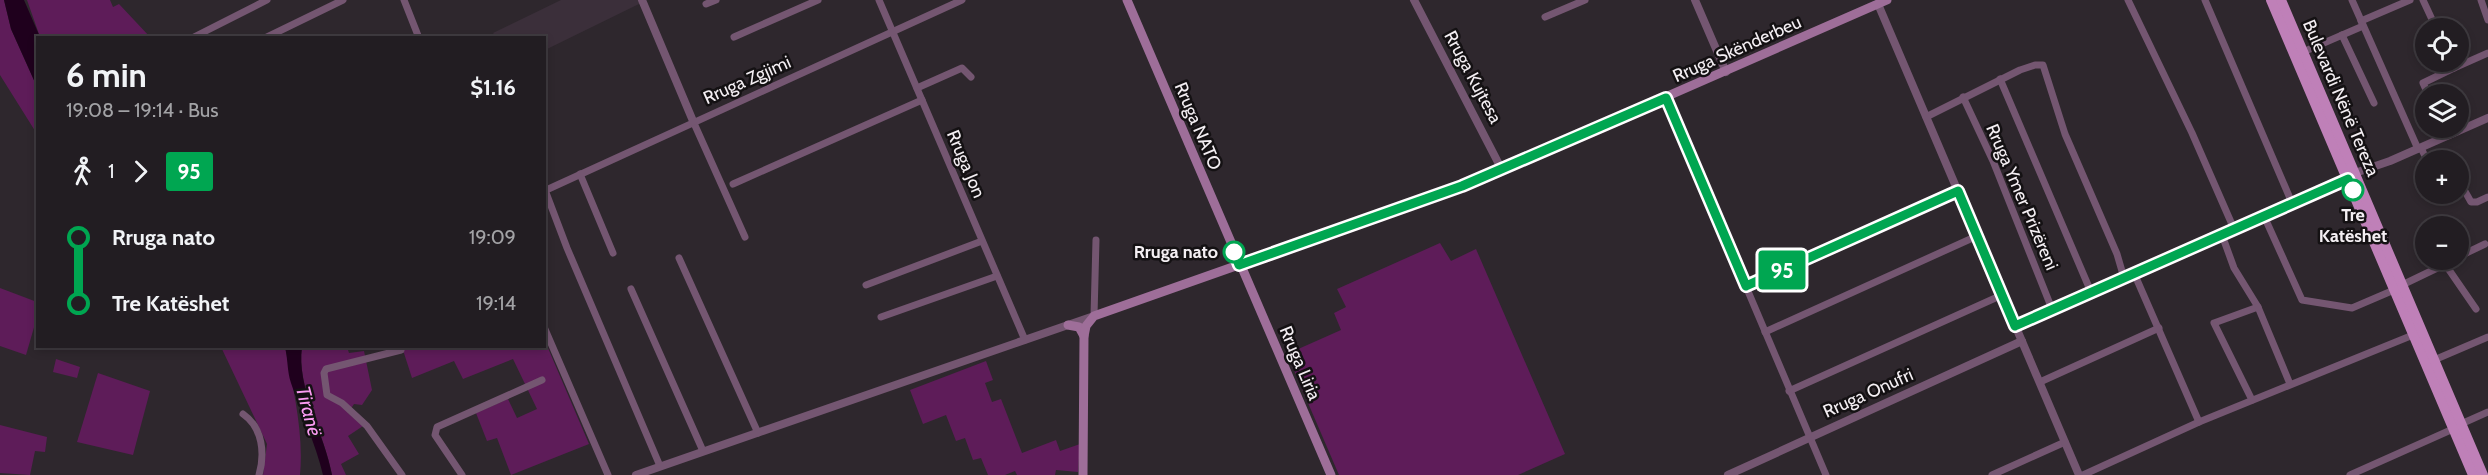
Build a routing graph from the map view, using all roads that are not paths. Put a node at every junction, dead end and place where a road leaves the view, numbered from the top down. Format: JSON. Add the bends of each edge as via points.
{"nodes":[{"id":1,"x":267,"y":0,"type":"edge"},
{"id":2,"x":343,"y":0,"type":"edge"},
{"id":3,"x":404,"y":0,"type":"edge"},
{"id":4,"x":642,"y":0,"type":"edge"},
{"id":5,"x":716,"y":0,"type":"edge"},
{"id":6,"x":818,"y":0,"type":"edge"},
{"id":7,"x":879,"y":0,"type":"edge"},
{"id":8,"x":962,"y":0,"type":"edge"},
{"id":9,"x":1127,"y":0,"type":"edge"},
{"id":10,"x":1414,"y":0,"type":"edge"},
{"id":11,"x":1585,"y":0,"type":"edge"},
{"id":12,"x":1695,"y":0,"type":"edge"},
{"id":13,"x":1887,"y":0,"type":"edge"},
{"id":14,"x":2128,"y":0,"type":"edge"},
{"id":15,"x":2205,"y":0,"type":"edge"},
{"id":16,"x":2271,"y":0,"type":"edge"},
{"id":17,"x":2281,"y":0,"type":"edge"},
{"id":18,"x":2352,"y":0,"type":"edge"},
{"id":19,"x":2410,"y":0,"type":"edge"},
{"id":20,"x":2423,"y":0,"type":"edge"},
{"id":21,"x":2481,"y":0,"type":"edge"},
{"id":22,"x":1875,"y":3,"type":"edge"},
{"id":23,"x":706,"y":4,"type":"dead end"},
{"id":24,"x":1545,"y":17,"type":"dead end"},
{"id":25,"x":2431,"y":18,"type":"edge"},
{"id":26,"x":2488,"y":20,"type":"edge"},
{"id":27,"x":2362,"y":23,"type":"junction"},
{"id":28,"x":892,"y":30,"type":"junction"},
{"id":29,"x":2342,"y":35,"type":"junction"},
{"id":30,"x":196,"y":36,"type":"edge"},
{"id":31,"x":269,"y":36,"type":"edge"},
{"id":32,"x":418,"y":36,"type":"edge"},
{"id":33,"x":734,"y":37,"type":"dead end"},
{"id":34,"x":2303,"y":52,"type":"junction"},
{"id":35,"x":2488,"y":53,"type":"edge"},
{"id":36,"x":2469,"y":59,"type":"edge"},
{"id":37,"x":1726,"y":72,"type":"junction"},
{"id":38,"x":2441,"y":72,"type":"edge"},
{"id":39,"x":971,"y":77,"type":"dead end"},
{"id":40,"x":2000,"y":79,"type":"junction"},
{"id":41,"x":2423,"y":84,"type":"edge"},
{"id":42,"x":917,"y":88,"type":"junction"},
{"id":43,"x":1963,"y":97,"type":"junction"},
{"id":44,"x":1666,"y":98,"type":"junction"},
{"id":45,"x":922,"y":100,"type":"junction"},
{"id":46,"x":2374,"y":103,"type":"dead end"},
{"id":47,"x":1926,"y":117,"type":"junction"},
{"id":48,"x":2488,"y":118,"type":"edge"},
{"id":49,"x":693,"y":121,"type":"junction"},
{"id":50,"x":2469,"y":126,"type":"edge"},
{"id":51,"x":2443,"y":138,"type":"edge"},
{"id":52,"x":2420,"y":149,"type":"junction"},
{"id":53,"x":1502,"y":170,"type":"junction"},
{"id":54,"x":580,"y":174,"type":"junction"},
{"id":55,"x":2352,"y":176,"type":"junction"},
{"id":56,"x":733,"y":184,"type":"dead end"},
{"id":57,"x":546,"y":190,"type":"edge"},
{"id":58,"x":1958,"y":191,"type":"junction"},
{"id":59,"x":546,"y":193,"type":"edge"},
{"id":60,"x":2488,"y":196,"type":"edge"},
{"id":61,"x":2469,"y":198,"type":"edge"},
{"id":62,"x":2292,"y":203,"type":"junction"},
{"id":63,"x":2264,"y":216,"type":"junction"},
{"id":64,"x":2234,"y":229,"type":"junction"},
{"id":65,"x":2222,"y":235,"type":"junction"},
{"id":66,"x":1977,"y":236,"type":"junction"},
{"id":67,"x":745,"y":237,"type":"dead end"},
{"id":68,"x":1096,"y":240,"type":"dead end"},
{"id":69,"x":982,"y":241,"type":"junction"},
{"id":70,"x":2485,"y":244,"type":"dead end"},
{"id":71,"x":2469,"y":252,"type":"edge"},
{"id":72,"x":613,"y":253,"type":"dead end"},
{"id":73,"x":680,"y":258,"type":"dead end"},
{"id":74,"x":1239,"y":265,"type":"junction"},
{"id":75,"x":2433,"y":270,"type":"edge"},
{"id":76,"x":2449,"y":270,"type":"edge"},
{"id":77,"x":2134,"y":273,"type":"junction"},
{"id":78,"x":997,"y":276,"type":"junction"},
{"id":79,"x":2124,"y":278,"type":"junction"},
{"id":80,"x":866,"y":285,"type":"dead end"},
{"id":81,"x":1746,"y":286,"type":"junction"},
{"id":82,"x":2398,"y":287,"type":"junction"},
{"id":83,"x":631,"y":289,"type":"dead end"},
{"id":84,"x":2091,"y":292,"type":"junction"},
{"id":85,"x":2002,"y":295,"type":"junction"},
{"id":86,"x":2258,"y":307,"type":"junction"},
{"id":87,"x":2052,"y":309,"type":"junction"},
{"id":88,"x":2476,"y":309,"type":"dead end"},
{"id":89,"x":1094,"y":316,"type":"junction"},
{"id":90,"x":881,"y":317,"type":"dead end"},
{"id":91,"x":1068,"y":325,"type":"junction"},
{"id":92,"x":2015,"y":326,"type":"junction"},
{"id":93,"x":2159,"y":328,"type":"junction"},
{"id":94,"x":546,"y":332,"type":"edge"},
{"id":95,"x":1765,"y":332,"type":"junction"},
{"id":96,"x":2414,"y":335,"type":"junction"},
{"id":97,"x":1084,"y":336,"type":"junction"},
{"id":98,"x":2488,"y":337,"type":"edge"},
{"id":99,"x":1025,"y":340,"type":"junction"},
{"id":100,"x":2022,"y":341,"type":"junction"},
{"id":101,"x":400,"y":348,"type":"edge"},
{"id":102,"x":2434,"y":360,"type":"junction"},
{"id":103,"x":542,"y":380,"type":"dead end"},
{"id":104,"x":2040,"y":382,"type":"junction"},
{"id":105,"x":2290,"y":384,"type":"junction"},
{"id":106,"x":1789,"y":391,"type":"junction"},
{"id":107,"x":2252,"y":400,"type":"junction"},
{"id":108,"x":2488,"y":411,"type":"edge"},
{"id":109,"x":243,"y":414,"type":"dead end"},
{"id":110,"x":2199,"y":422,"type":"junction"},
{"id":111,"x":2457,"y":426,"type":"junction"},
{"id":112,"x":758,"y":433,"type":"junction"},
{"id":113,"x":1809,"y":438,"type":"junction"},
{"id":114,"x":2065,"y":442,"type":"junction"},
{"id":115,"x":703,"y":451,"type":"junction"},
{"id":116,"x":660,"y":466,"type":"junction"},
{"id":117,"x":2481,"y":470,"type":"edge"},
{"id":118,"x":258,"y":475,"type":"edge"},
{"id":119,"x":402,"y":475,"type":"edge"},
{"id":120,"x":462,"y":475,"type":"edge"},
{"id":121,"x":608,"y":475,"type":"edge"},
{"id":122,"x":636,"y":475,"type":"edge"},
{"id":123,"x":1083,"y":475,"type":"edge"},
{"id":124,"x":1331,"y":475,"type":"edge"},
{"id":125,"x":1728,"y":475,"type":"edge"},
{"id":126,"x":1826,"y":475,"type":"edge"},
{"id":127,"x":1992,"y":475,"type":"edge"},
{"id":128,"x":2081,"y":475,"type":"edge"},
{"id":129,"x":2350,"y":475,"type":"edge"}],
"edges":[{"from":1,"to":30,"type":"street"},
{"from":2,"to":31,"type":"street"},
{"from":3,"to":32,"type":"street"},
{"from":4,"to":49,"type":"street"},
{"from":5,"to":23,"type":"street"},
{"from":6,"to":33,"type":"street"},
{"from":7,"to":28,"type":"street","name":"Rruga Jon"},
{"from":8,"to":28,"type":"street","name":"Rruga Zgjimi"},
{"from":9,"to":74,"type":"main road","name":"Rruga NATO"},
{"from":10,"to":53,"type":"street","name":"Rruga Kujtesa"},
{"from":11,"to":24,"type":"street"},
{"from":12,"to":37,"type":"street"},
{"from":13,"to":22,"type":"main road","name":"Rruga Skënderbeu"},
{"from":14,"to":64,"type":"street"},
{"from":15,"to":62,"type":"street"},
{"from":16,"to":55,"type":"main road","name":"Bulevardi Nënë Tereza"},
{"from":17,"to":34,"type":"main road","name":"Bulevardi Nënë Tereza"},
{"from":18,"to":27,"type":"street"},
{"from":19,"to":27,"type":"street"},
{"from":20,"to":25,"type":"street"},
{"from":21,"to":26,"type":"street"},
{"from":22,"to":37,"type":"main road","name":"Rruga Skënderbeu"},
{"from":22,"to":47,"type":"street"},
{"from":27,"to":29,"type":"street"},
{"from":27,"to":52,"type":"street"},
{"from":28,"to":42,"type":"street","name":"Rruga Jon"},
{"from":28,"to":49,"type":"street","name":"Rruga Zgjimi"},
{"from":29,"to":34,"type":"street"},
{"from":29,"to":46,"type":"street"},
{"from":34,"to":55,"type":"main road","name":"Bulevardi Nënë Tereza"},
{"from":35,"to":36,"type":"street"},
{"from":37,"to":44,"type":"main road","name":"Rruga Skënderbeu"},
{"from":38,"to":41,"type":"street"},
{"from":39,"to":42,"type":"street","via":[[962,68]]},
{"from":40,"to":43,"type":"street"},
{"from":40,"to":79,"type":"street","via":[[2043,65],[2065,134]]},
{"from":40,"to":84,"type":"street"},
{"from":42,"to":45,"type":"street","name":"Rruga Jon"},
{"from":43,"to":47,"type":"street"},
{"from":43,"to":87,"type":"street","name":"Rruga Ymer Prizëreni"},
{"from":44,"to":53,"type":"main road","name":"Rruga Skënderbeu"},
{"from":44,"to":81,"type":"street"},
{"from":45,"to":56,"type":"street"},
{"from":45,"to":69,"type":"street","name":"Rruga Jon"},
{"from":47,"to":58,"type":"street"},
{"from":48,"to":50,"type":"street"},
{"from":49,"to":54,"type":"street","name":"Rruga Zgjimi"},
{"from":49,"to":67,"type":"street"},
{"from":51,"to":52,"type":"street"},
{"from":52,"to":55,"type":"street"},
{"from":53,"to":74,"type":"main road","name":"Rruga Skënderbeu"},
{"from":54,"to":57,"type":"street","name":"Rruga Zgjimi"},
{"from":54,"to":72,"type":"street"},
{"from":55,"to":62,"type":"street"},
{"from":55,"to":82,"type":"main road","name":"Bulevardi Nënë Tereza"},
{"from":58,"to":66,"type":"street"},
{"from":58,"to":81,"type":"street"},
{"from":59,"to":116,"type":"street"},
{"from":60,"to":61,"type":"street","via":[[2477,202]]},
{"from":62,"to":63,"type":"street"},
{"from":63,"to":64,"type":"street"},
{"from":63,"to":82,"type":"street","via":[[2302,300],[2352,308]]},
{"from":64,"to":65,"type":"street"},
{"from":65,"to":77,"type":"street"},
{"from":65,"to":86,"type":"street","via":[[2234,268]]},
{"from":66,"to":85,"type":"street"},
{"from":66,"to":95,"type":"street"},
{"from":68,"to":89,"type":"street"},
{"from":69,"to":78,"type":"street","name":"Rruga Jon"},
{"from":69,"to":80,"type":"street"},
{"from":70,"to":71,"type":"street"},
{"from":73,"to":112,"type":"street"},
{"from":74,"to":89,"type":"main road","name":"Rruga Skënderbeu"},
{"from":74,"to":124,"type":"main road","name":"Rruga Liria"},
{"from":75,"to":82,"type":"street"},
{"from":76,"to":88,"type":"street"},
{"from":77,"to":79,"type":"street"},
{"from":77,"to":93,"type":"street"},
{"from":78,"to":90,"type":"street"},
{"from":78,"to":99,"type":"street","name":"Rruga Jon"},
{"from":79,"to":84,"type":"street"},
{"from":81,"to":95,"type":"street"},
{"from":82,"to":96,"type":"main road","name":"Bulevardi Nënë Tereza"},
{"from":82,"to":102,"type":"main road","name":"Bulevardi Nënë Tereza"},
{"from":83,"to":115,"type":"street"},
{"from":84,"to":87,"type":"street"},
{"from":85,"to":92,"type":"street"},
{"from":85,"to":106,"type":"street"},
{"from":86,"to":105,"type":"street"},
{"from":86,"to":107,"type":"street","via":[[2214,323]]},
{"from":87,"to":92,"type":"street"},
{"from":89,"to":91,"type":"street"},
{"from":89,"to":97,"type":"main road"},
{"from":91,"to":97,"type":"main road","via":[[1079,327]]},
{"from":91,"to":99,"type":"street"},
{"from":92,"to":100,"type":"street"},
{"from":93,"to":104,"type":"street"},
{"from":93,"to":110,"type":"street"},
{"from":94,"to":121,"type":"street"},
{"from":95,"to":106,"type":"street"},
{"from":96,"to":105,"type":"street"},
{"from":96,"to":111,"type":"main road","name":"Bulevardi Nënë Tereza"},
{"from":97,"to":123,"type":"main road"},
{"from":98,"to":102,"type":"street"},
{"from":99,"to":112,"type":"street"},
{"from":100,"to":104,"type":"street"},
{"from":100,"to":113,"type":"street","name":"Rruga Onufri"},
{"from":101,"to":119,"type":"street","via":[[326,369],[324,373],[327,395],[367,426]]},
{"from":102,"to":111,"type":"main road","name":"Bulevardi Nënë Tereza"},
{"from":103,"to":120,"type":"street","via":[[437,427],[435,435]]},
{"from":104,"to":114,"type":"street"},
{"from":105,"to":107,"type":"street"},
{"from":106,"to":113,"type":"street"},
{"from":107,"to":110,"type":"street"},
{"from":108,"to":111,"type":"street"},
{"from":109,"to":118,"type":"street","via":[[250,418],[260,436],[262,464]]},
{"from":110,"to":128,"type":"street"},
{"from":111,"to":117,"type":"main road","name":"Bulevardi Nënë Tereza"},
{"from":111,"to":129,"type":"street"},
{"from":112,"to":115,"type":"street"},
{"from":113,"to":125,"type":"street","name":"Rruga Onufri"},
{"from":113,"to":126,"type":"street"},
{"from":114,"to":127,"type":"street"},
{"from":114,"to":128,"type":"street"},
{"from":115,"to":116,"type":"street"},
{"from":116,"to":122,"type":"street"}]}
